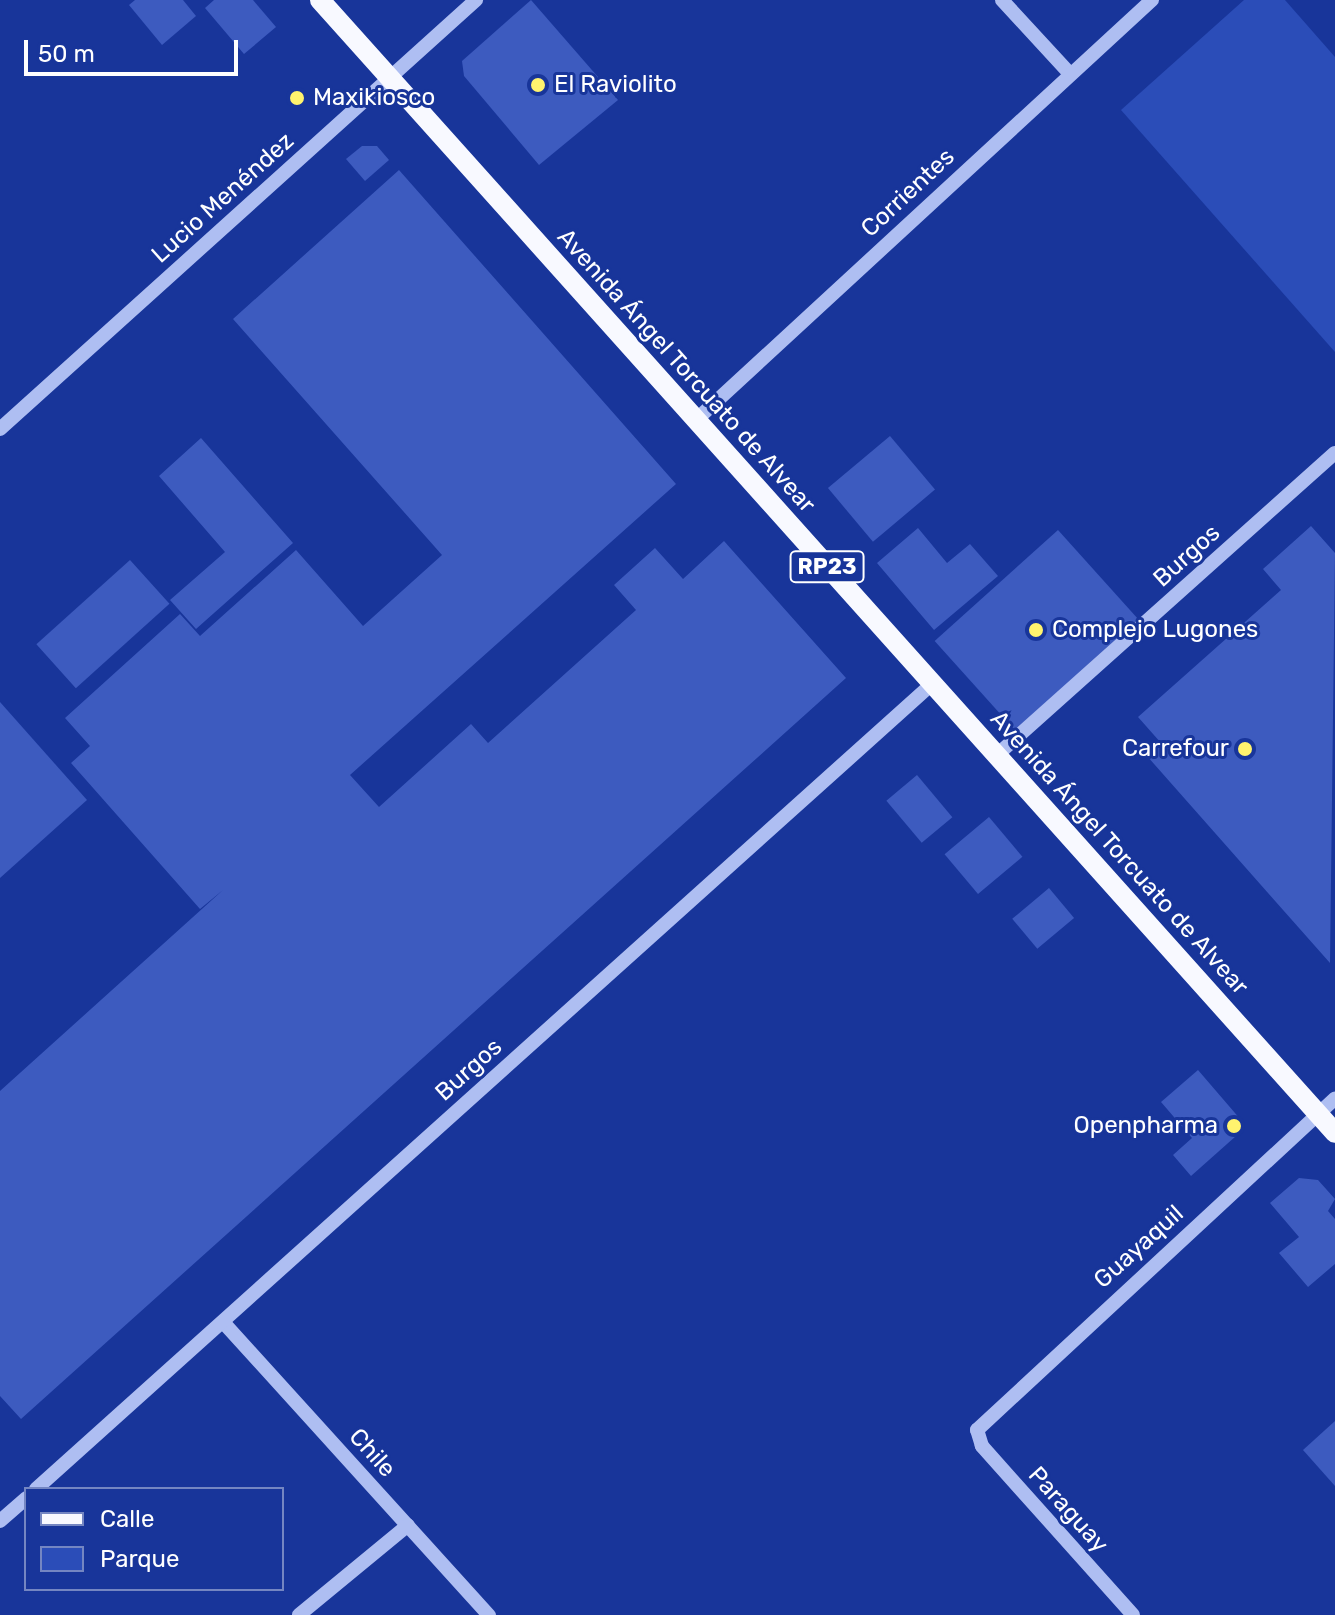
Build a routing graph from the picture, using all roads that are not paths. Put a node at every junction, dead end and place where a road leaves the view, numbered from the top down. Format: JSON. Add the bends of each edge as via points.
{"nodes":[{"id":1,"x":320,"y":0,"type":"edge"},
{"id":2,"x":476,"y":0,"type":"edge"},
{"id":3,"x":1002,"y":0,"type":"edge"},
{"id":4,"x":1152,"y":0,"type":"edge"},
{"id":5,"x":1070,"y":74,"type":"junction"},
{"id":6,"x":389,"y":78,"type":"junction"},
{"id":7,"x":696,"y":420,"type":"junction"},
{"id":8,"x":0,"y":429,"type":"edge"},
{"id":9,"x":1335,"y":453,"type":"edge"},
{"id":10,"x":932,"y":684,"type":"junction"},
{"id":11,"x":997,"y":755,"type":"junction"},
{"id":12,"x":1335,"y":1099,"type":"edge"},
{"id":13,"x":1318,"y":1114,"type":"junction"},
{"id":14,"x":1335,"y":1133,"type":"edge"},
{"id":15,"x":223,"y":1322,"type":"junction"},
{"id":16,"x":977,"y":1430,"type":"joint"},
{"id":17,"x":38,"y":1487,"type":"edge"},
{"id":18,"x":24,"y":1500,"type":"edge"},
{"id":19,"x":0,"y":1521,"type":"edge"},
{"id":20,"x":408,"y":1525,"type":"junction"},
{"id":21,"x":299,"y":1615,"type":"edge"},
{"id":22,"x":489,"y":1615,"type":"edge"},
{"id":23,"x":1133,"y":1615,"type":"edge"}],
"edges":[{"from":1,"to":6,"type":"main road","name":"Avenida Ángel Torcuato de Alvear","number":"RP23"},
{"from":2,"to":6,"type":"street","name":"Lucio Menéndez"},
{"from":3,"to":5,"type":"street"},
{"from":4,"to":5,"type":"street","name":"Corrientes"},
{"from":5,"to":7,"type":"street","name":"Corrientes"},
{"from":6,"to":7,"type":"main road","name":"Avenida Ángel Torcuato de Alvear","number":"RP23"},
{"from":6,"to":8,"type":"street","name":"Lucio Menéndez"},
{"from":7,"to":10,"type":"main road","name":"Avenida Ángel Torcuato de Alvear","number":"RP23"},
{"from":9,"to":11,"type":"street","name":"Burgos"},
{"from":10,"to":11,"type":"main road","name":"Avenida Ángel Torcuato de Alvear","number":"RP23"},
{"from":10,"to":15,"type":"street","name":"Burgos"},
{"from":11,"to":13,"type":"main road","name":"Avenida Ángel Torcuato de Alvear","number":"RP23"},
{"from":12,"to":13,"type":"street","name":"Guayaquil"},
{"from":13,"to":14,"type":"main road","name":"Avenida Ángel Torcuato de Alvear","number":"RP23"},
{"from":13,"to":16,"type":"street","name":"Guayaquil"},
{"from":15,"to":17,"type":"street","name":"Burgos"},
{"from":15,"to":20,"type":"street","name":"Chile"},
{"from":16,"to":23,"type":"street","name":"Paraguay","via":[[982,1446]]},
{"from":18,"to":19,"type":"street"},
{"from":20,"to":21,"type":"street"},
{"from":20,"to":22,"type":"street","name":"Chile"}]}
